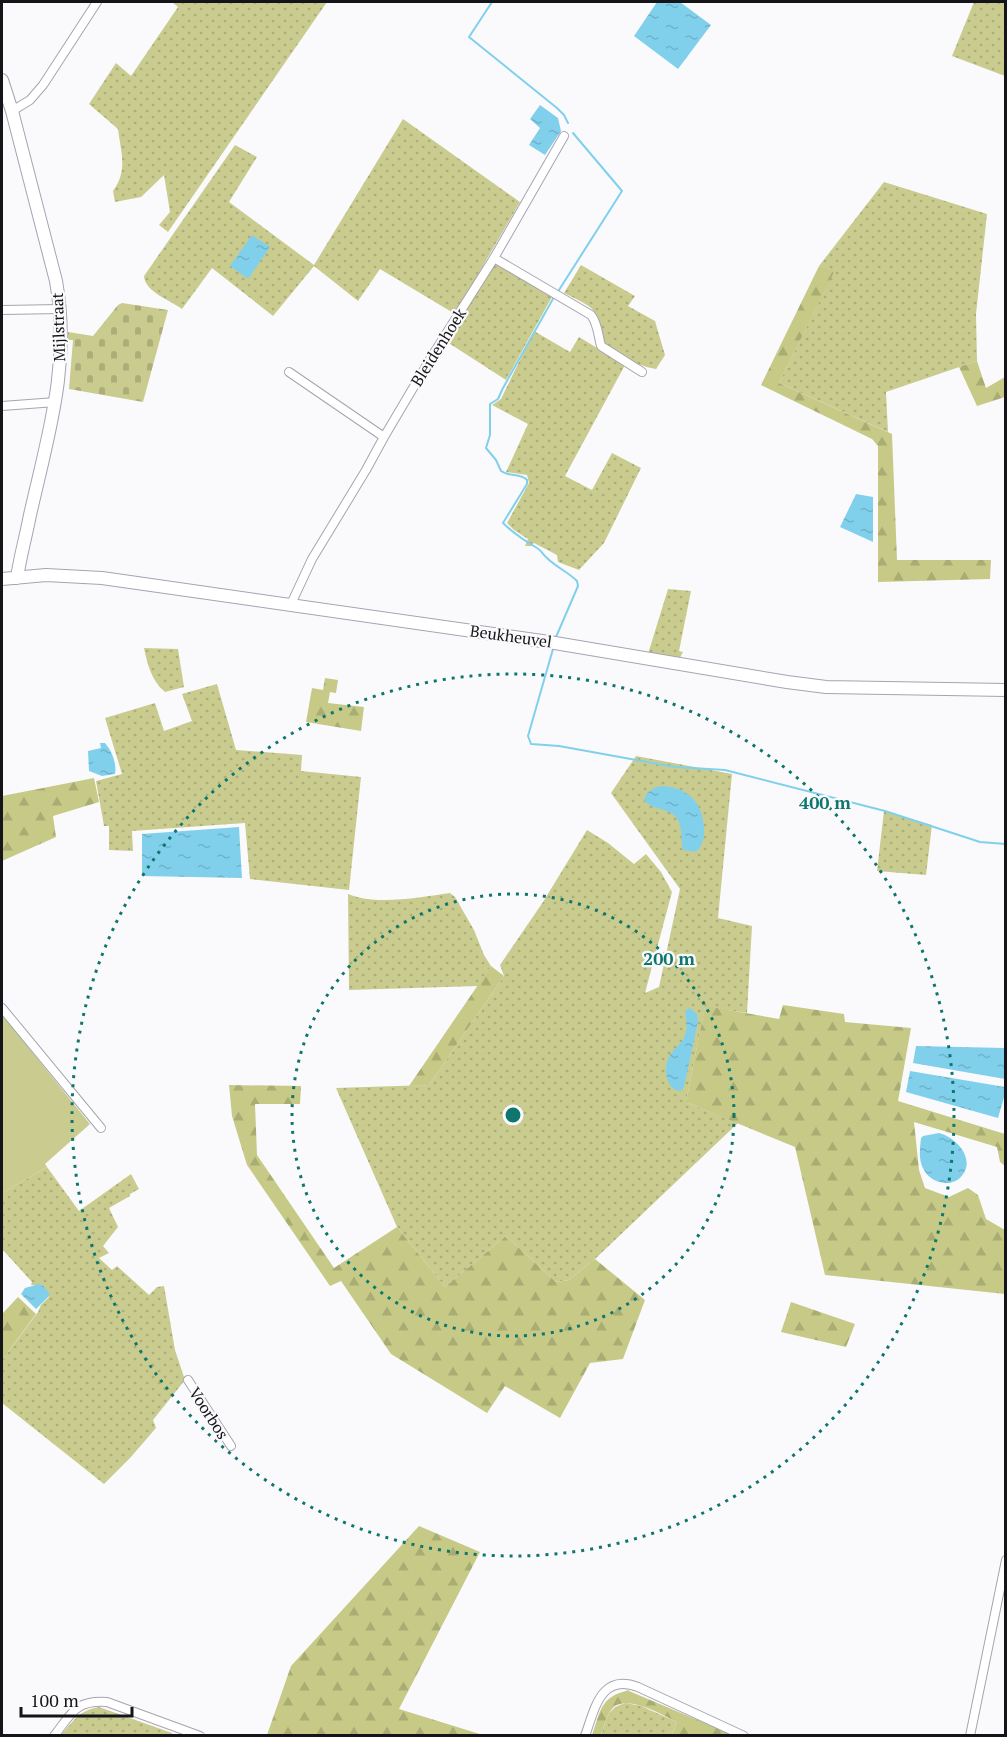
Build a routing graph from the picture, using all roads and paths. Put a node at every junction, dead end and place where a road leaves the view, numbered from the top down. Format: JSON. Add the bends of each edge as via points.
{"nodes":[{"id":1,"x":97,"y":2,"type":"edge"},
{"id":2,"x":2,"y":80,"type":"edge"},
{"id":3,"x":12,"y":111,"type":"junction"},
{"id":4,"x":564,"y":136,"type":"dead end"},
{"id":5,"x":494,"y":258,"type":"junction"},
{"id":6,"x":61,"y":309,"type":"junction"},
{"id":7,"x":2,"y":310,"type":"edge"},
{"id":8,"x":289,"y":372,"type":"dead end"},
{"id":9,"x":642,"y":372,"type":"dead end"},
{"id":10,"x":56,"y":402,"type":"junction"},
{"id":11,"x":2,"y":406,"type":"edge"},
{"id":12,"x":384,"y":437,"type":"junction"},
{"id":13,"x":17,"y":578,"type":"junction"},
{"id":14,"x":2,"y":579,"type":"edge"},
{"id":15,"x":291,"y":604,"type":"junction"},
{"id":16,"x":1005,"y":690,"type":"edge"},
{"id":17,"x":2,"y":1008,"type":"edge"},
{"id":18,"x":101,"y":1128,"type":"dead end"},
{"id":19,"x":188,"y":1380,"type":"dead end"},
{"id":20,"x":231,"y":1446,"type":"dead end"},
{"id":21,"x":1005,"y":1560,"type":"edge"},
{"id":22,"x":54,"y":1736,"type":"edge"},
{"id":23,"x":200,"y":1736,"type":"edge"},
{"id":24,"x":585,"y":1736,"type":"edge"},
{"id":25,"x":744,"y":1736,"type":"edge"},
{"id":26,"x":970,"y":1736,"type":"edge"}],
"edges":[{"from":1,"to":3,"type":"street","via":[[43,86]]},
{"from":2,"to":3,"type":"street","name":"Mijlstraat"},
{"from":3,"to":6,"type":"street","name":"Mijlstraat"},
{"from":4,"to":5,"type":"street","name":"Bleidenhoek"},
{"from":5,"to":9,"type":"street","via":[[591,315],[601,346]]},
{"from":5,"to":12,"type":"street","name":"Bleidenhoek"},
{"from":6,"to":7,"type":"street"},
{"from":6,"to":10,"type":"street","name":"Mijlstraat","via":[[62,358]]},
{"from":8,"to":12,"type":"street"},
{"from":10,"to":11,"type":"street"},
{"from":10,"to":13,"type":"street","name":"Mijlstraat"},
{"from":12,"to":15,"type":"street","name":"Bleidenhoek","via":[[312,559]]},
{"from":13,"to":14,"type":"street","name":"Beukheuvel"},
{"from":13,"to":15,"type":"street","name":"Beukheuvel","via":[[85,576]]},
{"from":15,"to":16,"type":"street","name":"Beukheuvel","via":[[826,687]]},
{"from":17,"to":18,"type":"street"},
{"from":19,"to":20,"type":"street","name":"Voorbos"},
{"from":21,"to":26,"type":"street"},
{"from":22,"to":23,"type":"street","via":[[77,1707],[92,1701],[107,1702]]},
{"from":24,"to":25,"type":"street","via":[[603,1692],[620,1683],[638,1687]]}]}
